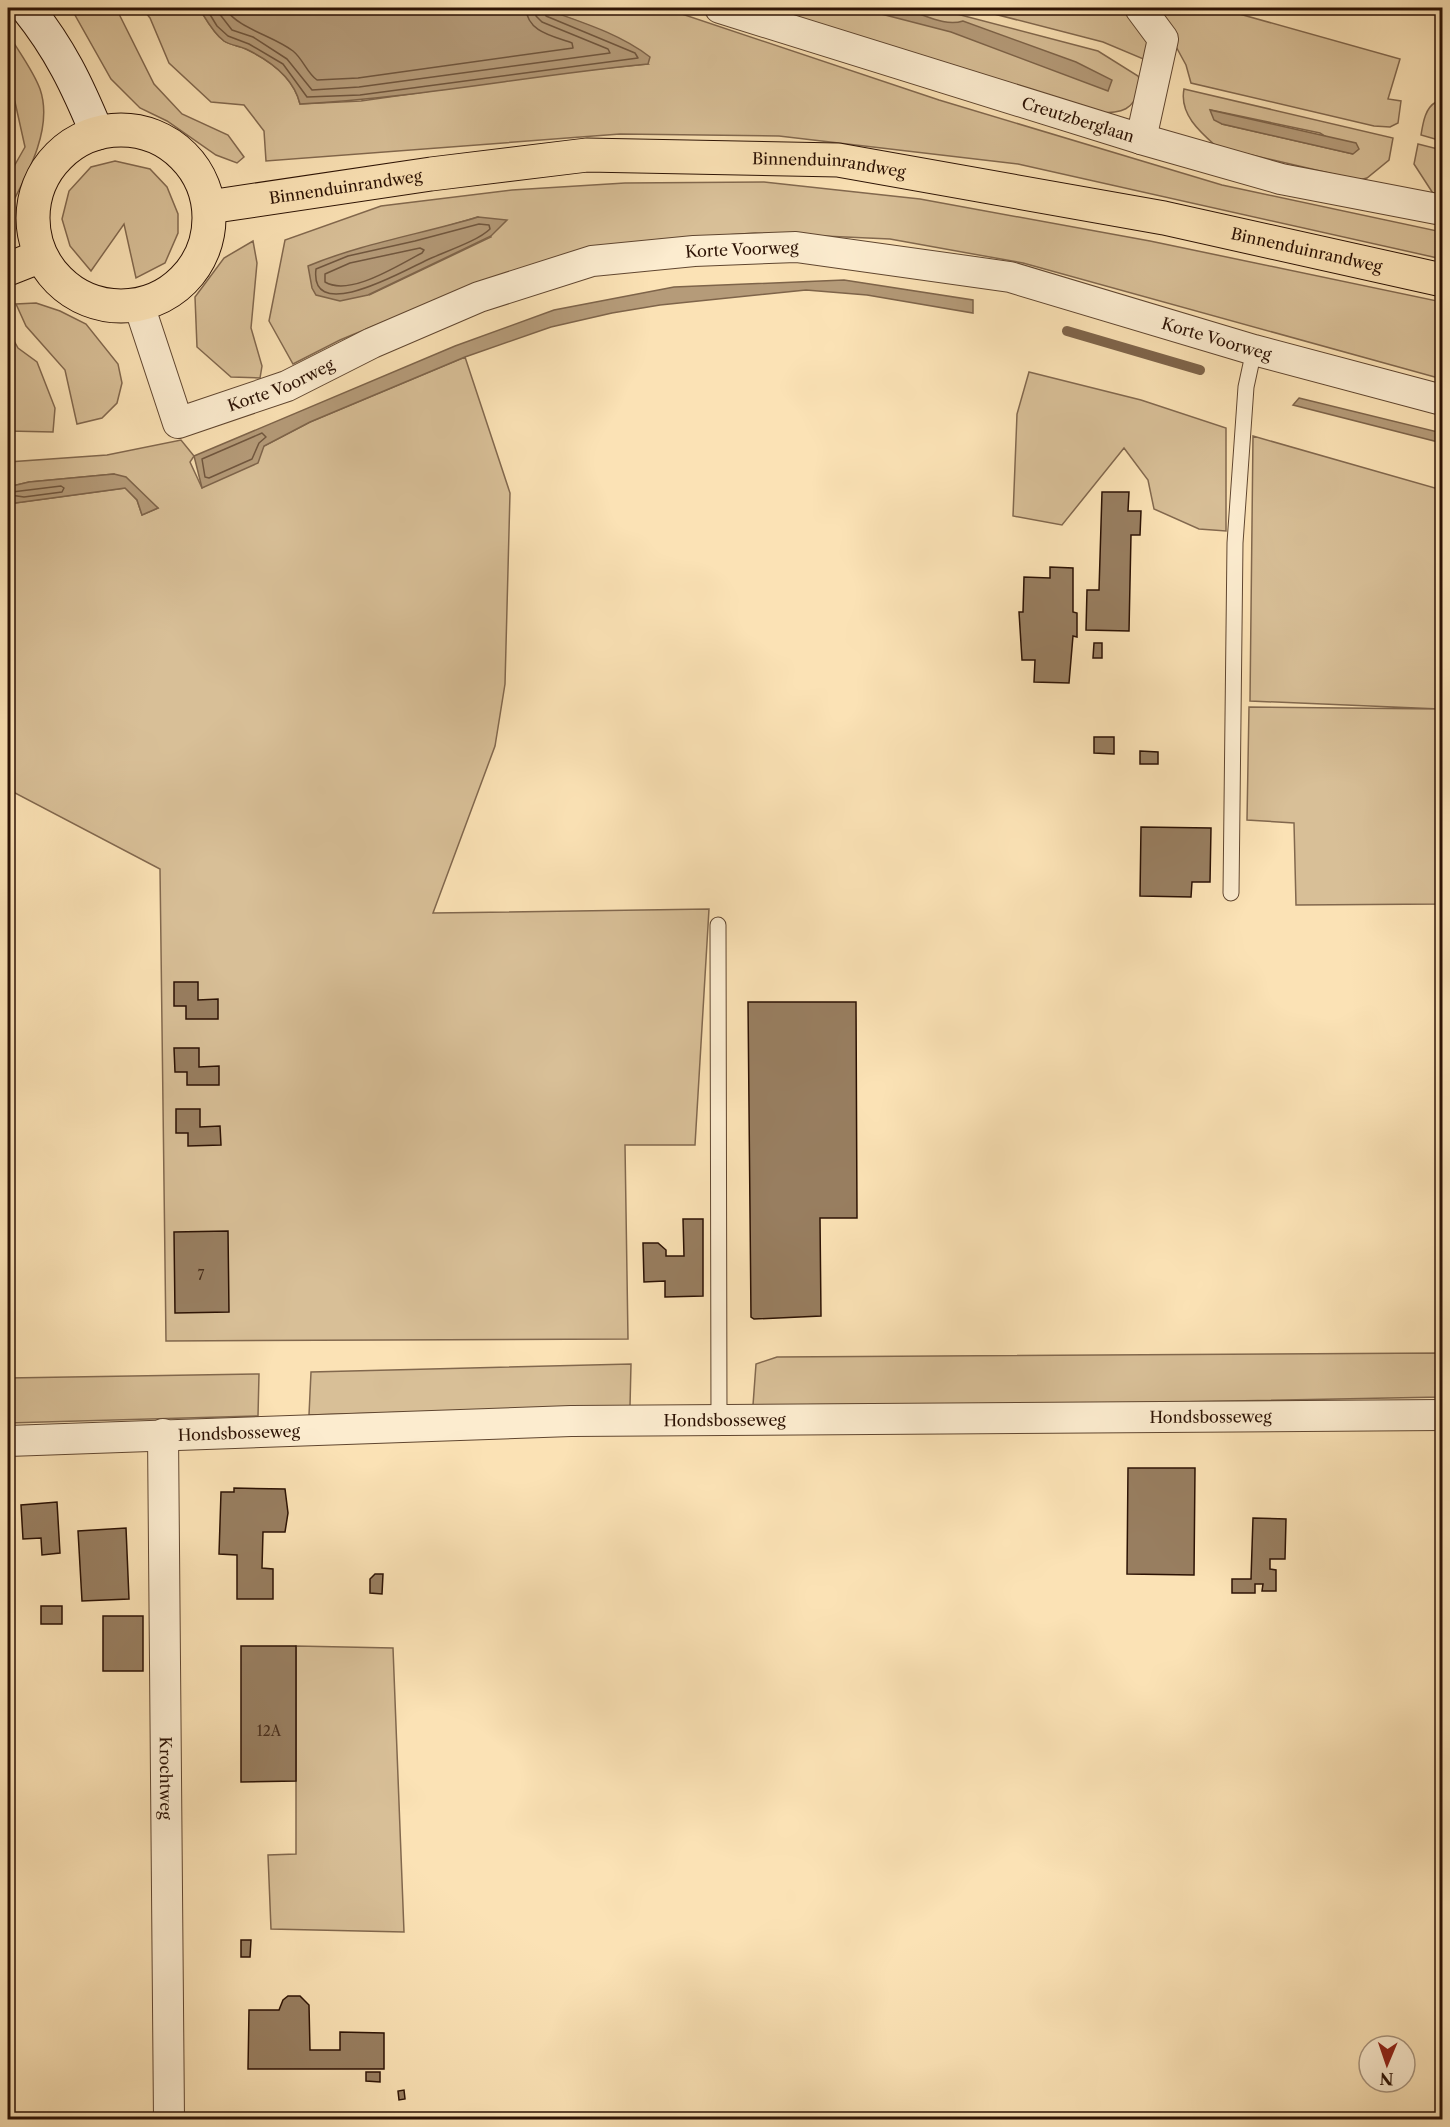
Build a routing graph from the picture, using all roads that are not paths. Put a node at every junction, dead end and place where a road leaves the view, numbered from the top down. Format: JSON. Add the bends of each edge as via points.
{"nodes":[{"id":1,"x":27,"y":8,"type":"edge"},
{"id":2,"x":720,"y":8,"type":"edge"},
{"id":3,"x":1140,"y":8,"type":"edge"},
{"id":4,"x":97,"y":133,"type":"junction"},
{"id":5,"x":1141,"y":139,"type":"junction"},
{"id":6,"x":209,"y":207,"type":"junction"},
{"id":7,"x":1443,"y":210,"type":"edge"},
{"id":8,"x":41,"y":256,"type":"junction"},
{"id":9,"x":8,"y":269,"type":"edge"},
{"id":10,"x":1443,"y":280,"type":"edge"},
{"id":11,"x":139,"y":305,"type":"junction"},
{"id":12,"x":1254,"y":350,"type":"junction"},
{"id":13,"x":1443,"y":400,"type":"edge"},
{"id":14,"x":1231,"y":893,"type":"dead end"},
{"id":15,"x":718,"y":925,"type":"dead end"},
{"id":16,"x":1443,"y":1415,"type":"edge"},
{"id":17,"x":719,"y":1421,"type":"junction"},
{"id":18,"x":163,"y":1434,"type":"junction"},
{"id":19,"x":8,"y":1442,"type":"edge"},
{"id":20,"x":169,"y":2120,"type":"edge"}],
"edges":[{"from":1,"to":4,"type":"main road","via":[[53,39]]},
{"from":2,"to":5,"type":"street","name":"Creutzberglaan"},
{"from":3,"to":5,"type":"street","via":[[1163,39]]},
{"from":4,"to":6,"type":"main road","via":[[127,130],[156,137],[182,154],[200,178]]},
{"from":4,"to":8,"type":"main road","via":[[69,146],[47,168],[35,196],[33,226]]},
{"from":5,"to":7,"type":"street","name":"Creutzberglaan","via":[[1281,179]]},
{"from":6,"to":10,"type":"main road","name":"Binnenduinrandweg","via":[[587,155],[838,160],[1164,218]]},
{"from":6,"to":11,"type":"main road","via":[[208,233],[200,258],[185,279],[164,295]]},
{"from":8,"to":9,"type":"main road"},
{"from":8,"to":11,"type":"main road","via":[[58,280],[82,297],[110,306]]},
{"from":11,"to":12,"type":"street","name":"Korte Voorweg","via":[[178,423],[287,386],[372,343],[479,297],[592,261],[694,251],[796,247],[1010,277]]},
{"from":12,"to":13,"type":"street","name":"Korte Voorweg"},
{"from":12,"to":14,"type":"lane","via":[[1246,387],[1235,543]]},
{"from":15,"to":17,"type":"lane"},
{"from":16,"to":17,"type":"street","name":"Hondsbosseweg"},
{"from":17,"to":18,"type":"street","name":"Hondsbosseweg","via":[[571,1421]]},
{"from":18,"to":19,"type":"street","name":"Hondsbosseweg"},
{"from":18,"to":20,"type":"street","name":"Krochtweg"}]}
